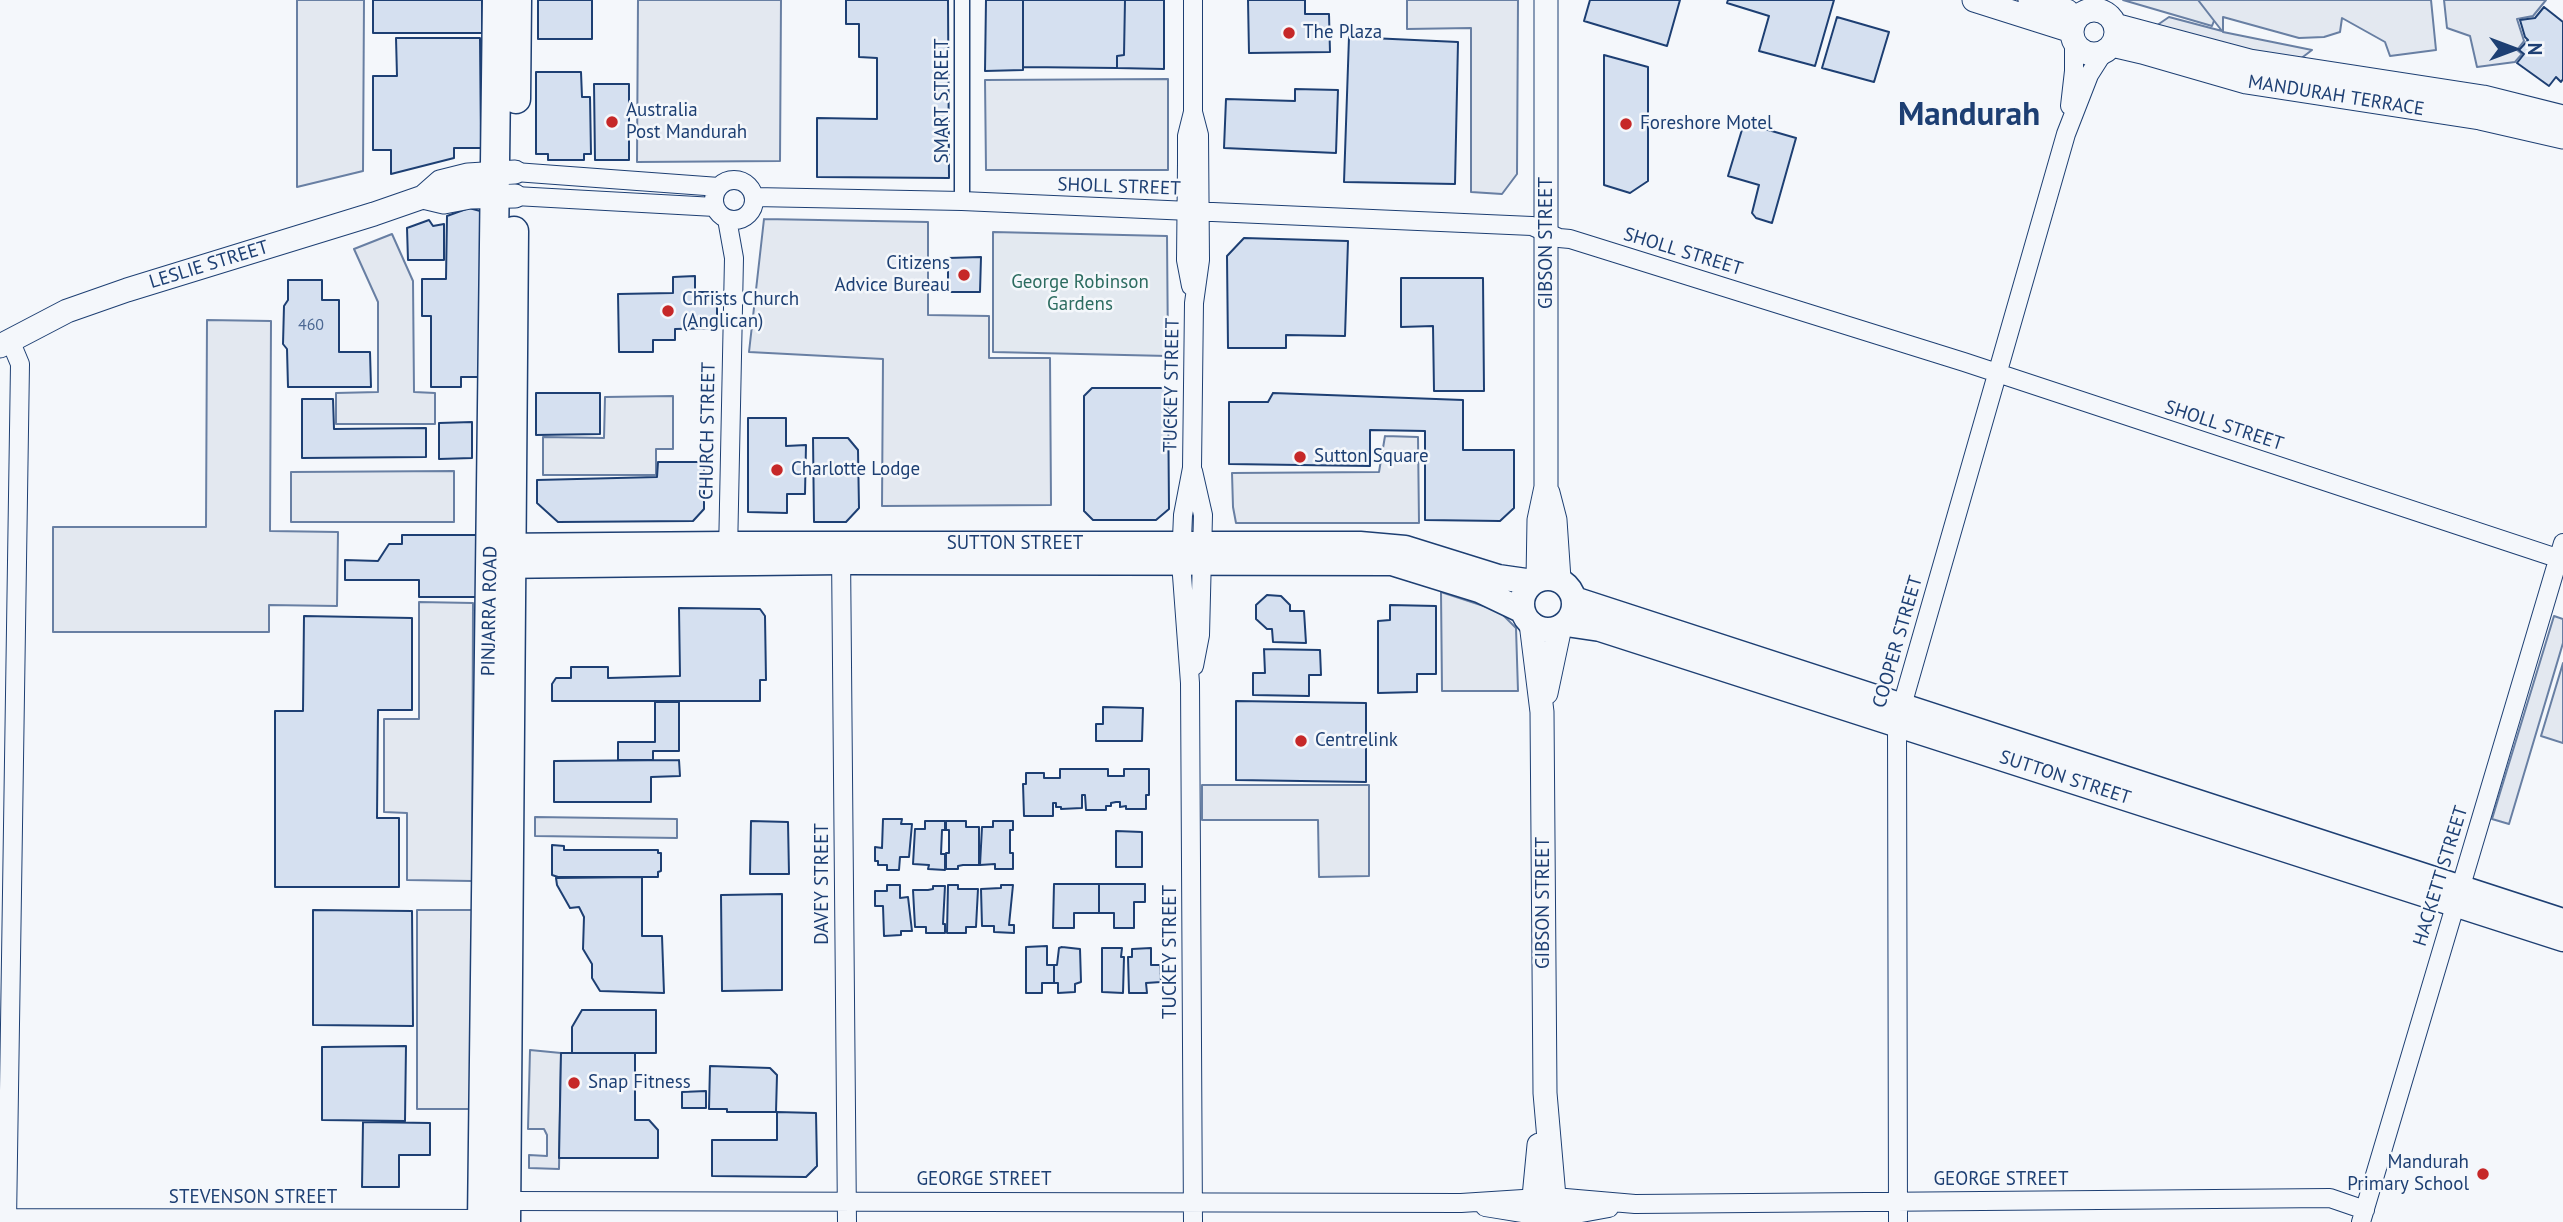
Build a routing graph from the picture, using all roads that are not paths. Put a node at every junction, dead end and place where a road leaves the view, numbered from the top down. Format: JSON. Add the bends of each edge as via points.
{"nodes":[{"id":1,"x":497,"y":0,"type":"edge"},
{"id":2,"x":517,"y":0,"type":"edge"},
{"id":3,"x":962,"y":0,"type":"edge"},
{"id":4,"x":1193,"y":0,"type":"edge"},
{"id":5,"x":1546,"y":0,"type":"edge"},
{"id":6,"x":1974,"y":0,"type":"edge"},
{"id":7,"x":2030,"y":0,"type":"edge"},
{"id":8,"x":2075,"y":29,"type":"junction"},
{"id":9,"x":2110,"y":41,"type":"junction"},
{"id":10,"x":2563,"y":117,"type":"edge"},
{"id":11,"x":2066,"y":134,"type":"junction"},
{"id":12,"x":2563,"y":137,"type":"edge"},
{"id":13,"x":506,"y":184,"type":"junction"},
{"id":14,"x":719,"y":187,"type":"junction"},
{"id":15,"x":962,"y":201,"type":"junction"},
{"id":16,"x":751,"y":206,"type":"junction"},
{"id":17,"x":1193,"y":211,"type":"junction"},
{"id":18,"x":721,"y":213,"type":"junction"},
{"id":19,"x":1547,"y":232,"type":"junction"},
{"id":20,"x":734,"y":258,"type":"junction"},
{"id":21,"x":5,"y":343,"type":"edge"},
{"id":22,"x":1997,"y":373,"type":"junction"},
{"id":23,"x":841,"y":553,"type":"junction"},
{"id":24,"x":1192,"y":553,"type":"junction"},
{"id":25,"x":728,"y":554,"type":"junction"},
{"id":26,"x":2562,"y":554,"type":"edge"},
{"id":27,"x":501,"y":556,"type":"junction"},
{"id":28,"x":1543,"y":580,"type":"junction"},
{"id":29,"x":1574,"y":599,"type":"junction"},
{"id":30,"x":1527,"y":617,"type":"junction"},
{"id":31,"x":1563,"y":626,"type":"junction"},
{"id":32,"x":1542,"y":712,"type":"junction"},
{"id":33,"x":1900,"y":715,"type":"junction"},
{"id":34,"x":2457,"y":896,"type":"junction"},
{"id":35,"x":2563,"y":921,"type":"edge"},
{"id":36,"x":2563,"y":939,"type":"edge"},
{"id":37,"x":847,"y":1200,"type":"junction"},
{"id":38,"x":1898,"y":1201,"type":"junction"},
{"id":39,"x":1193,"y":1202,"type":"junction"},
{"id":40,"x":1544,"y":1212,"type":"edge"},
{"id":41,"x":2363,"y":1216,"type":"edge"},
{"id":42,"x":497,"y":1217,"type":"edge"},
{"id":43,"x":4,"y":1219,"type":"edge"},
{"id":44,"x":847,"y":1222,"type":"edge"},
{"id":45,"x":1193,"y":1222,"type":"edge"},
{"id":46,"x":1898,"y":1222,"type":"edge"}],
"edges":[{"from":1,"to":13,"type":"main road","name":"PINJARRA ROAD"},
{"from":2,"to":13,"type":"main road","name":"PINJARRA ROAD"},
{"from":3,"to":15,"type":"street","name":"SMART STREET"},
{"from":4,"to":17,"type":"street","name":"TUCKEY STREET","via":[[1193,112],[1199,135]]},
{"from":5,"to":19,"type":"street","name":"GIBSON STREET"},
{"from":6,"to":8,"type":"street"},
{"from":7,"to":8,"type":"street"},
{"from":8,"to":9,"type":"street","via":[[2078,48],[2090,54]]},
{"from":8,"to":9,"type":"street","via":[[2094,10],[2101,11],[2112,19]]},
{"from":8,"to":11,"type":"street","name":"COOPER STREET"},
{"from":9,"to":10,"type":"street","name":"MANDURAH TERRACE","via":[[2483,97]]},
{"from":9,"to":11,"type":"street","name":"COOPER STREET","via":[[2089,75]]},
{"from":9,"to":12,"type":"street","name":"MANDURAH TERRACE","via":[[2246,82],[2480,118]]},
{"from":11,"to":22,"type":"street","name":"COOPER STREET"},
{"from":13,"to":14,"type":"street"},
{"from":13,"to":18,"type":"street"},
{"from":13,"to":21,"type":"street","name":"LESLIE STREET","via":[[444,202],[423,198],[127,290],[67,311]]},
{"from":13,"to":27,"type":"main road","name":"PINJARRA ROAD"},
{"from":14,"to":16,"type":"street","via":[[730,180],[748,186]]},
{"from":14,"to":18,"type":"street","via":[[714,196]]},
{"from":15,"to":16,"type":"street","name":"SHOLL STREET"},
{"from":15,"to":17,"type":"street","name":"SHOLL STREET"},
{"from":16,"to":18,"type":"street","via":[[735,220]]},
{"from":16,"to":20,"type":"street","name":"CHURCH STREET"},
{"from":17,"to":19,"type":"street","name":"SHOLL STREET","via":[[1520,225]]},
{"from":17,"to":24,"type":"street","name":"TUCKEY STREET","via":[[1200,260],[1194,303],[1192,468],[1183,515]]},
{"from":18,"to":20,"type":"street","name":"CHURCH STREET"},
{"from":19,"to":22,"type":"street","name":"SHOLL STREET"},
{"from":19,"to":28,"type":"street","name":"GIBSON STREET","via":[[1546,487],[1555,520]]},
{"from":20,"to":25,"type":"street","name":"CHURCH STREET"},
{"from":21,"to":43,"type":"street","via":[[20,364]]},
{"from":22,"to":26,"type":"street","name":"SHOLL STREET"},
{"from":22,"to":33,"type":"street","name":"COOPER STREET"},
{"from":23,"to":24,"type":"main road","name":"SUTTON STREET"},
{"from":23,"to":25,"type":"main road","name":"SUTTON STREET"},
{"from":23,"to":37,"type":"street","name":"DAVEY STREET"},
{"from":24,"to":28,"type":"main road","name":"SUTTON STREET","via":[[1360,544],[1405,548],[1498,577]]},
{"from":24,"to":30,"type":"main road","name":"SUTTON STREET","via":[[1392,564],[1479,590]]},
{"from":24,"to":39,"type":"street","name":"TUCKEY STREET","via":[[1200,635],[1190,682]]},
{"from":25,"to":27,"type":"main road","name":"SUTTON STREET"},
{"from":26,"to":34,"type":"street","name":"HACKETT STREET"},
{"from":27,"to":42,"type":"main road","name":"PINJARRA ROAD"},
{"from":28,"to":29,"type":"main road","via":[[1566,584]]},
{"from":28,"to":30,"type":"main road","via":[[1524,595]]},
{"from":29,"to":31,"type":"main road","via":[[1574,609]]},
{"from":29,"to":33,"type":"main road","name":"SUTTON STREET"},
{"from":30,"to":31,"type":"main road","via":[[1544,629]]},
{"from":30,"to":32,"type":"street","name":"GIBSON STREET"},
{"from":31,"to":32,"type":"street","name":"GIBSON STREET"},
{"from":31,"to":33,"type":"main road","name":"SUTTON STREET","via":[[1600,629]]},
{"from":32,"to":40,"type":"street","name":"GIBSON STREET"},
{"from":33,"to":34,"type":"main road","name":"SUTTON STREET"},
{"from":33,"to":38,"type":"street","name":"COOPER STREET"},
{"from":34,"to":35,"type":"main road","name":"SUTTON STREET"},
{"from":34,"to":36,"type":"main road","name":"SUTTON STREET"},
{"from":34,"to":41,"type":"street","name":"HACKETT STREET"},
{"from":37,"to":39,"type":"street","name":"GEORGE STREET"},
{"from":37,"to":42,"type":"street","name":"GEORGE STREET"},
{"from":37,"to":44,"type":"street","name":"DAVEY STREET"},
{"from":38,"to":40,"type":"street","name":"GEORGE STREET","via":[[1635,1204]]},
{"from":38,"to":41,"type":"street","name":"GEORGE STREET","via":[[2330,1198]]},
{"from":38,"to":46,"type":"street","name":"COOPER STREET"},
{"from":39,"to":40,"type":"street","name":"GEORGE STREET","via":[[1461,1203]]},
{"from":39,"to":45,"type":"street","name":"TUCKEY STREET"},
{"from":42,"to":43,"type":"street","name":"STEVENSON STREET"}]}
